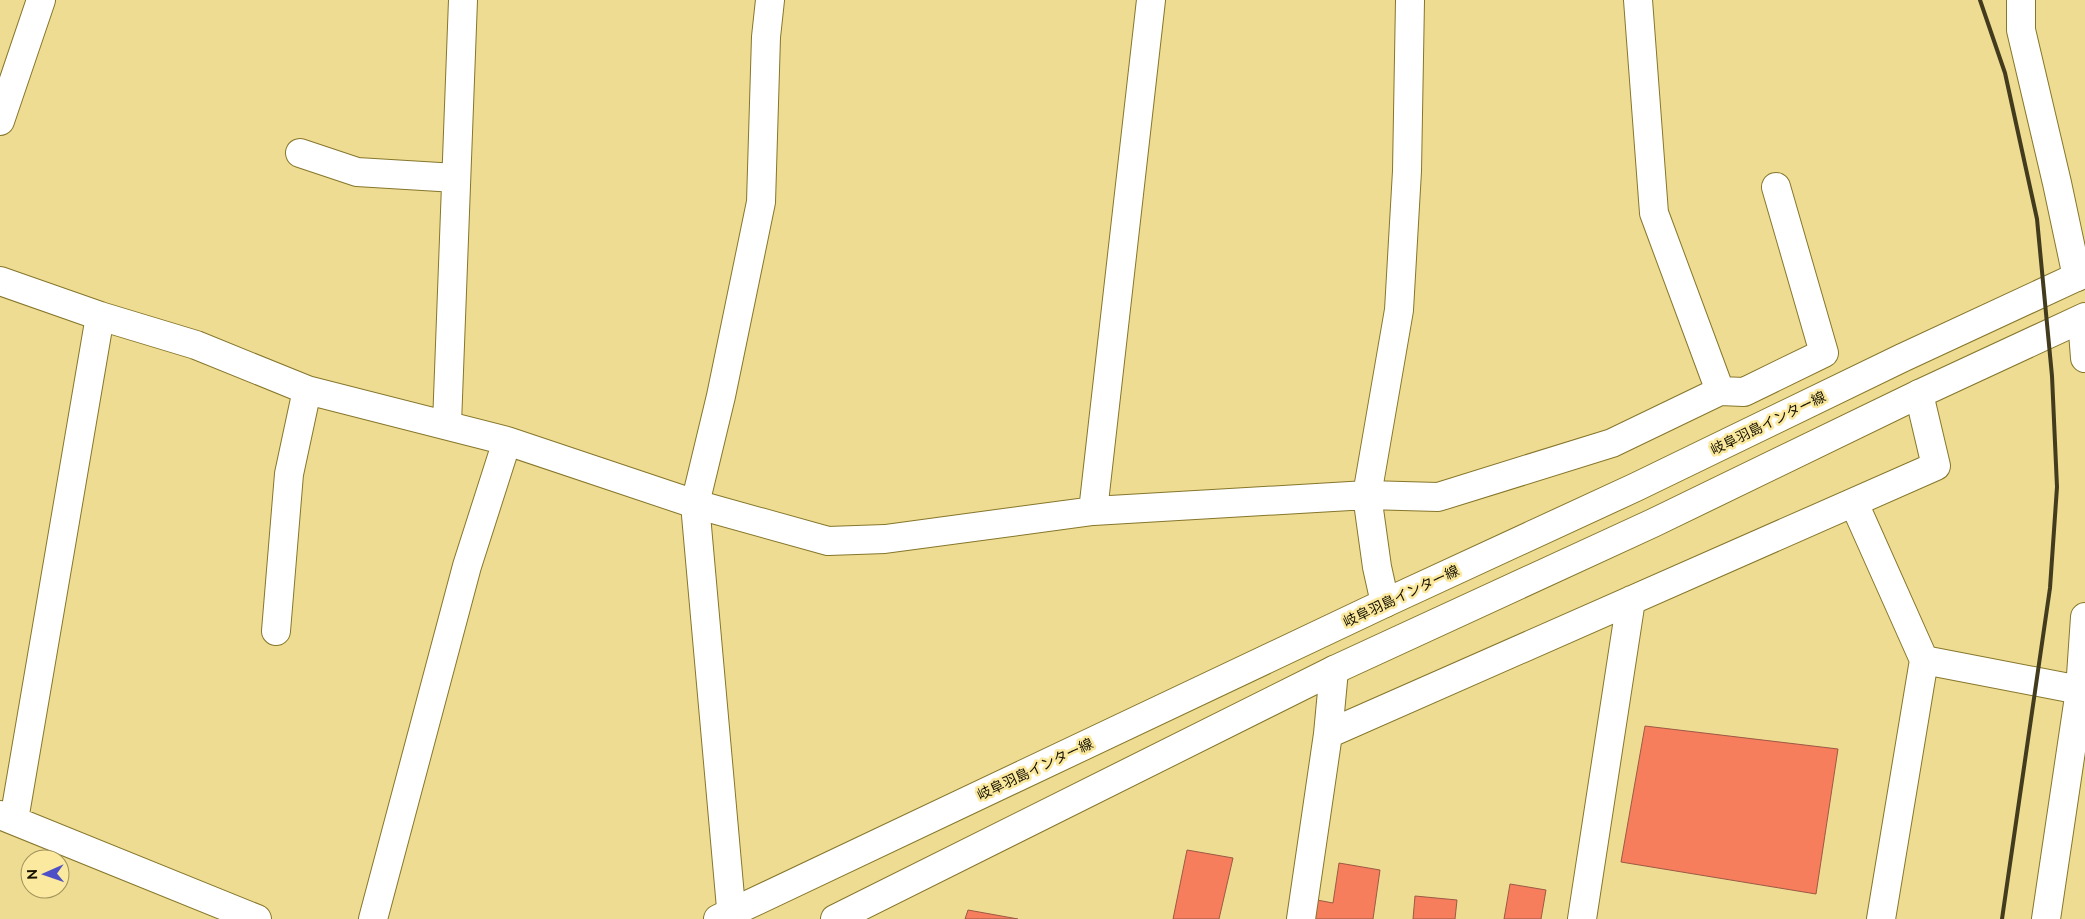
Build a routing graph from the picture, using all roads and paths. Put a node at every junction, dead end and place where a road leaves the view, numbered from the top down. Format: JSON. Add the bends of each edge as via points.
{"nodes":[{"id":1,"x":41,"y":0,"type":"edge"},
{"id":2,"x":463,"y":0,"type":"edge"},
{"id":3,"x":770,"y":0,"type":"edge"},
{"id":4,"x":1150,"y":0,"type":"edge"},
{"id":5,"x":1410,"y":0,"type":"edge"},
{"id":6,"x":1638,"y":0,"type":"edge"},
{"id":7,"x":2021,"y":0,"type":"edge"},
{"id":8,"x":0,"y":121,"type":"edge"},
{"id":9,"x":300,"y":153,"type":"dead end"},
{"id":10,"x":456,"y":178,"type":"junction"},
{"id":11,"x":1776,"y":187,"type":"dead end"},
{"id":12,"x":2081,"y":275,"type":"edge"},
{"id":13,"x":0,"y":280,"type":"edge"},
{"id":14,"x":100,"y":316,"type":"junction"},
{"id":15,"x":2084,"y":318,"type":"edge"},
{"id":16,"x":2085,"y":358,"type":"edge"},
{"id":17,"x":307,"y":390,"type":"junction"},
{"id":18,"x":1720,"y":391,"type":"junction"},
{"id":19,"x":1919,"y":394,"type":"junction"},
{"id":20,"x":446,"y":424,"type":"junction"},
{"id":21,"x":507,"y":441,"type":"junction"},
{"id":22,"x":1367,"y":495,"type":"junction"},
{"id":23,"x":1854,"y":503,"type":"junction"},
{"id":24,"x":695,"y":504,"type":"junction"},
{"id":25,"x":1093,"y":512,"type":"junction"},
{"id":26,"x":1631,"y":600,"type":"junction"},
{"id":27,"x":1384,"y":603,"type":"junction"},
{"id":28,"x":2085,"y":618,"type":"edge"},
{"id":29,"x":276,"y":632,"type":"dead end"},
{"id":30,"x":1924,"y":660,"type":"junction"},
{"id":31,"x":1334,"y":670,"type":"junction"},
{"id":32,"x":2082,"y":691,"type":"edge"},
{"id":33,"x":1328,"y":734,"type":"junction"},
{"id":34,"x":7,"y":817,"type":"edge"},
{"id":35,"x":727,"y":917,"type":"edge"},
{"id":36,"x":257,"y":919,"type":"edge"},
{"id":37,"x":373,"y":919,"type":"edge"},
{"id":38,"x":835,"y":919,"type":"edge"},
{"id":39,"x":1301,"y":919,"type":"edge"},
{"id":40,"x":1582,"y":919,"type":"edge"},
{"id":41,"x":1881,"y":919,"type":"edge"},
{"id":42,"x":2046,"y":919,"type":"edge"}],
"edges":[{"from":1,"to":8,"type":"street"},
{"from":2,"to":10,"type":"street"},
{"from":3,"to":24,"type":"street","via":[[766,36],[762,202]]},
{"from":4,"to":25,"type":"street"},
{"from":5,"to":22,"type":"street","via":[[1407,171],[1399,310]]},
{"from":6,"to":18,"type":"street","via":[[1654,213]]},
{"from":7,"to":12,"type":"street","via":[[2021,30]]},
{"from":9,"to":10,"type":"street","via":[[357,172]]},
{"from":10,"to":20,"type":"street"},
{"from":11,"to":18,"type":"street","via":[[1824,353],[1744,392]]},
{"from":12,"to":27,"type":"street","name":"岐阜羽島インター線"},
{"from":13,"to":14,"type":"street"},
{"from":14,"to":17,"type":"street","via":[[196,345]]},
{"from":14,"to":34,"type":"street"},
{"from":15,"to":16,"type":"street"},
{"from":15,"to":19,"type":"street"},
{"from":17,"to":20,"type":"street"},
{"from":17,"to":29,"type":"street","via":[[289,474]]},
{"from":18,"to":22,"type":"street","via":[[1612,443],[1438,497]]},
{"from":19,"to":23,"type":"street","via":[[1936,466]]},
{"from":19,"to":31,"type":"street","via":[[1653,523]]},
{"from":20,"to":21,"type":"street"},
{"from":21,"to":24,"type":"street"},
{"from":21,"to":37,"type":"street","via":[[467,566]]},
{"from":22,"to":25,"type":"street"},
{"from":22,"to":27,"type":"street"},
{"from":23,"to":26,"type":"street"},
{"from":23,"to":30,"type":"street"},
{"from":24,"to":25,"type":"street","via":[[828,541],[885,539]]},
{"from":24,"to":35,"type":"street"},
{"from":26,"to":33,"type":"street"},
{"from":26,"to":40,"type":"street"},
{"from":27,"to":35,"type":"street","name":"岐阜羽島インター線"},
{"from":28,"to":32,"type":"street"},
{"from":30,"to":32,"type":"street"},
{"from":30,"to":41,"type":"street"},
{"from":31,"to":33,"type":"street"},
{"from":31,"to":38,"type":"street"},
{"from":32,"to":42,"type":"street"},
{"from":33,"to":39,"type":"street"},
{"from":34,"to":36,"type":"street"}]}
